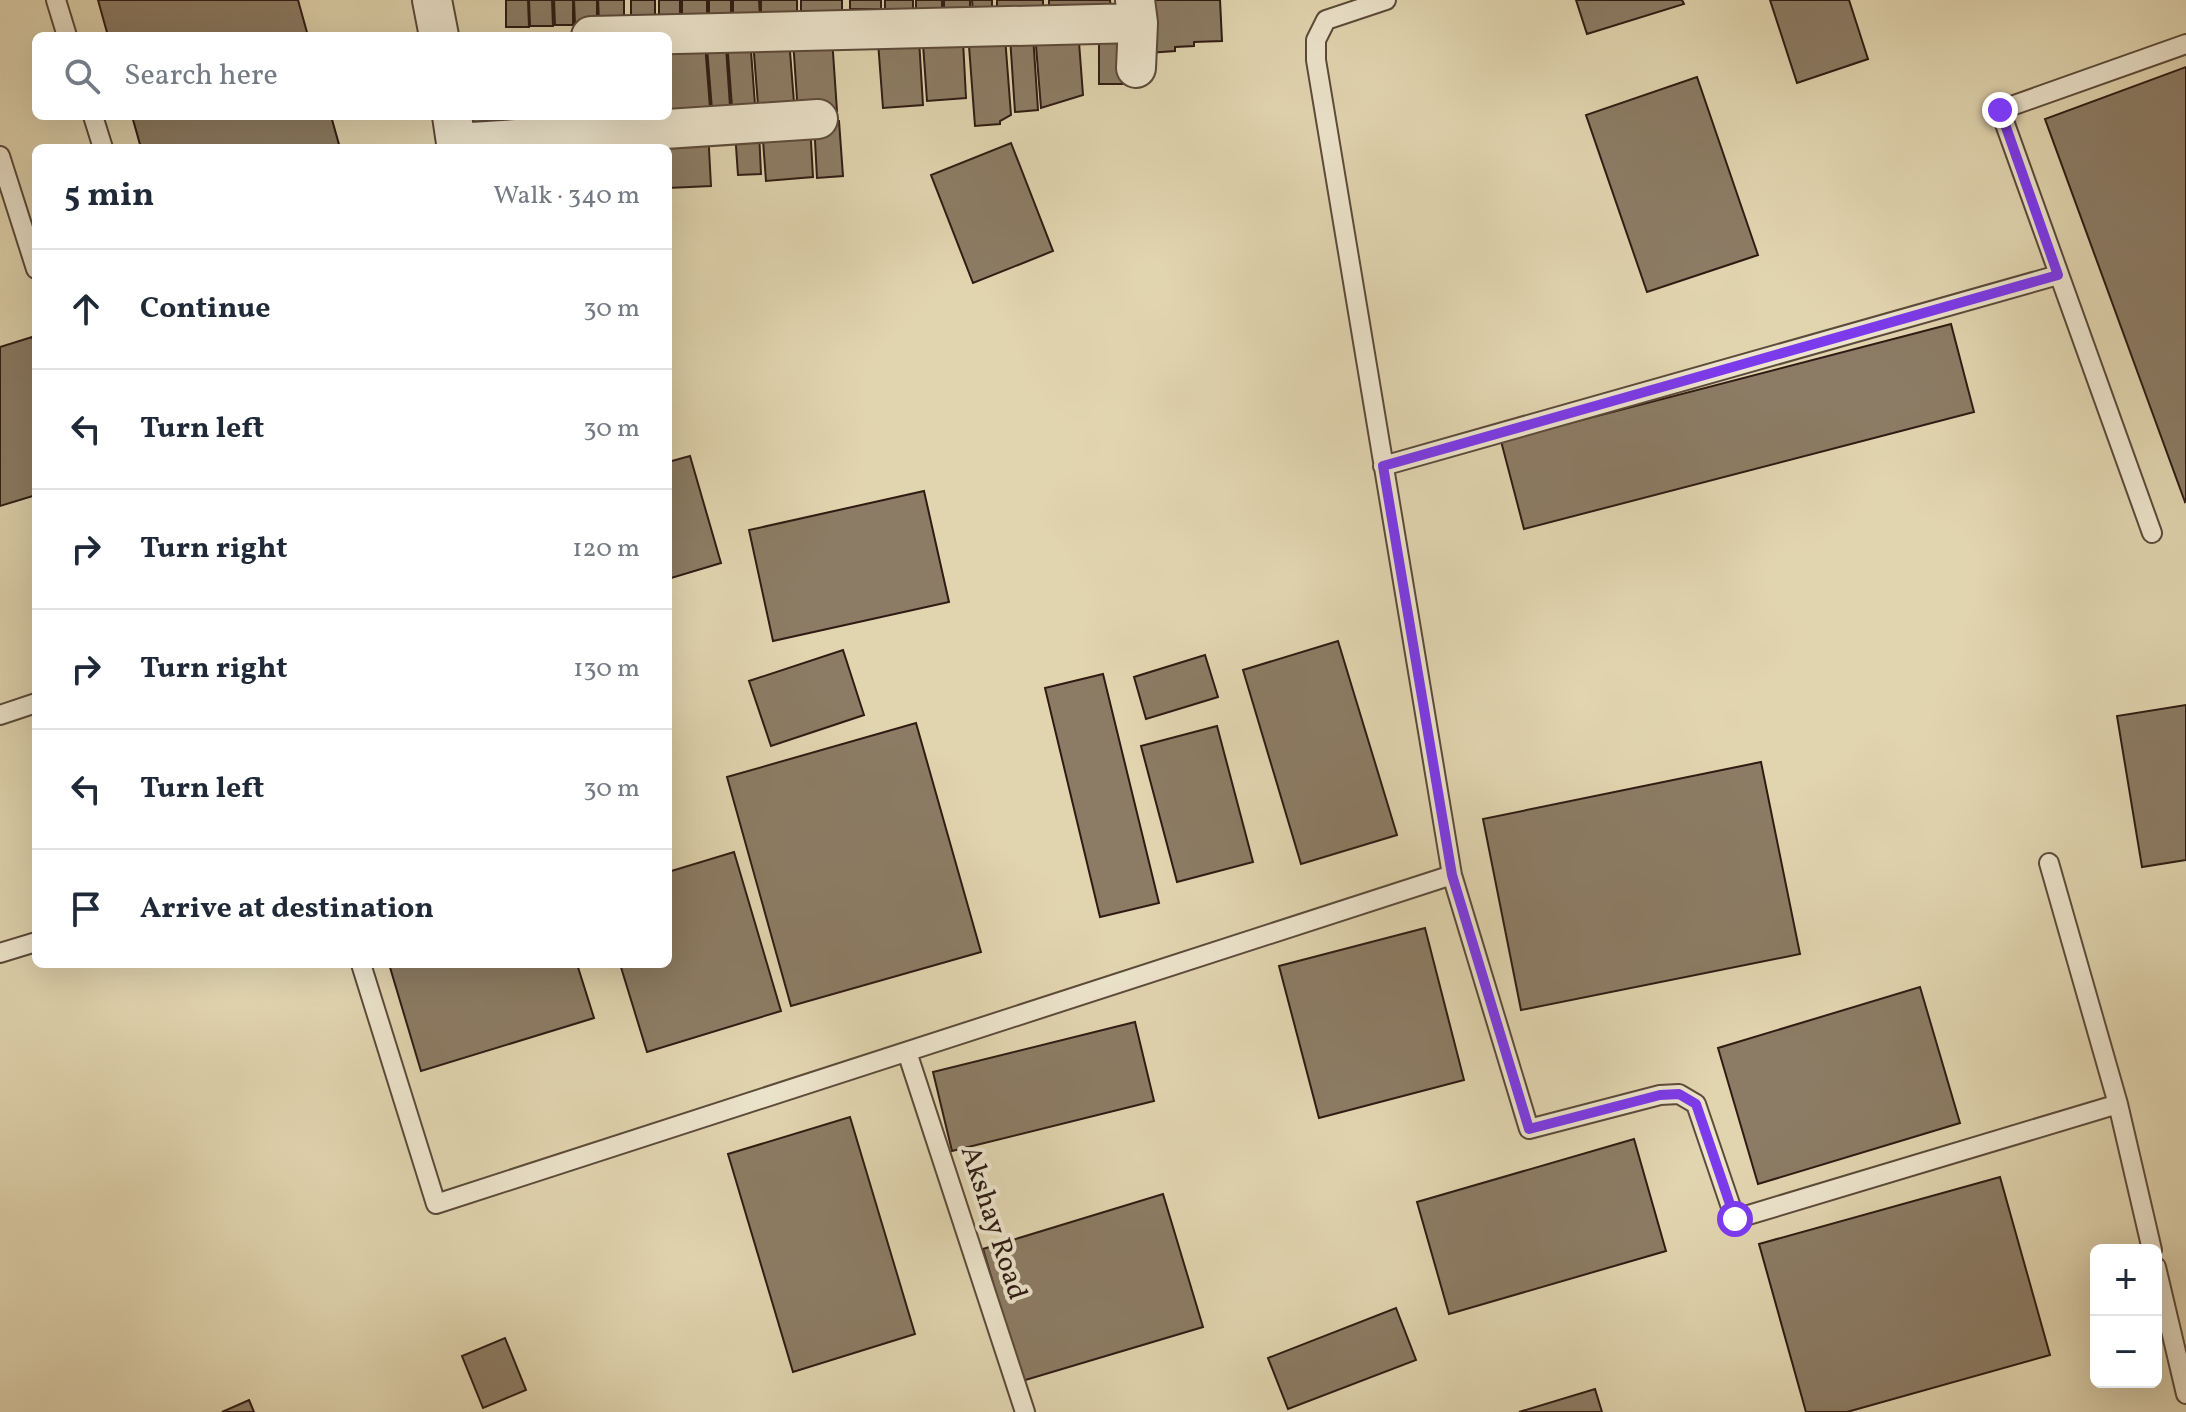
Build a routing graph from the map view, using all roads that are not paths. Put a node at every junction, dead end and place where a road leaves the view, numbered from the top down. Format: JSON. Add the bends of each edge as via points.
{"nodes":[{"id":1,"x":56,"y":0,"type":"edge"},
{"id":2,"x":432,"y":0,"type":"edge"},
{"id":3,"x":1386,"y":0,"type":"edge"},
{"id":4,"x":1136,"y":12,"type":"edge"},
{"id":5,"x":66,"y":32,"type":"edge"},
{"id":6,"x":438,"y":32,"type":"edge"},
{"id":7,"x":672,"y":32,"type":"edge"},
{"id":8,"x":2186,"y":44,"type":"edge"},
{"id":9,"x":1136,"y":68,"type":"dead end"},
{"id":10,"x":818,"y":119,"type":"dead end"},
{"id":11,"x":94,"y":120,"type":"edge"},
{"id":12,"x":453,"y":120,"type":"edge"},
{"id":13,"x":102,"y":144,"type":"edge"},
{"id":14,"x":0,"y":156,"type":"edge"},
{"id":15,"x":32,"y":256,"type":"edge"},
{"id":16,"x":2058,"y":275,"type":"junction"},
{"id":17,"x":1383,"y":466,"type":"junction"},
{"id":18,"x":2152,"y":533,"type":"dead end"},
{"id":19,"x":32,"y":704,"type":"edge"},
{"id":20,"x":0,"y":715,"type":"edge"},
{"id":21,"x":2049,"y":863,"type":"dead end"},
{"id":22,"x":1452,"y":875,"type":"junction"},
{"id":23,"x":32,"y":943,"type":"edge"},
{"id":24,"x":0,"y":953,"type":"edge"},
{"id":25,"x":362,"y":968,"type":"edge"},
{"id":26,"x":907,"y":1052,"type":"junction"},
{"id":27,"x":2118,"y":1104,"type":"junction"},
{"id":28,"x":2151,"y":1244,"type":"edge"},
{"id":29,"x":2162,"y":1292,"type":"edge"},
{"id":30,"x":2186,"y":1394,"type":"edge"},
{"id":31,"x":1025,"y":1412,"type":"edge"}],
"edges":[{"from":1,"to":5,"type":"lane"},
{"from":2,"to":6,"type":"street"},
{"from":3,"to":17,"type":"lane","via":[[1326,20],[1316,40]]},
{"from":4,"to":7,"type":"street"},
{"from":4,"to":9,"type":"street"},
{"from":8,"to":16,"type":"lane","via":[[2000,110]]},
{"from":10,"to":12,"type":"street","via":[[456,143]]},
{"from":11,"to":13,"type":"lane"},
{"from":14,"to":15,"type":"lane"},
{"from":16,"to":17,"type":"lane"},
{"from":16,"to":18,"type":"lane"},
{"from":17,"to":22,"type":"lane"},
{"from":19,"to":20,"type":"lane"},
{"from":21,"to":27,"type":"lane"},
{"from":22,"to":26,"type":"lane"},
{"from":22,"to":27,"type":"lane","via":[[1529,1129],[1679,1094],[1696,1104],[1735,1219]]},
{"from":23,"to":24,"type":"lane"},
{"from":25,"to":26,"type":"lane","via":[[436,1204]]},
{"from":26,"to":31,"type":"lane","name":"Akshay Road"},
{"from":27,"to":28,"type":"lane"},
{"from":29,"to":30,"type":"lane"}]}
